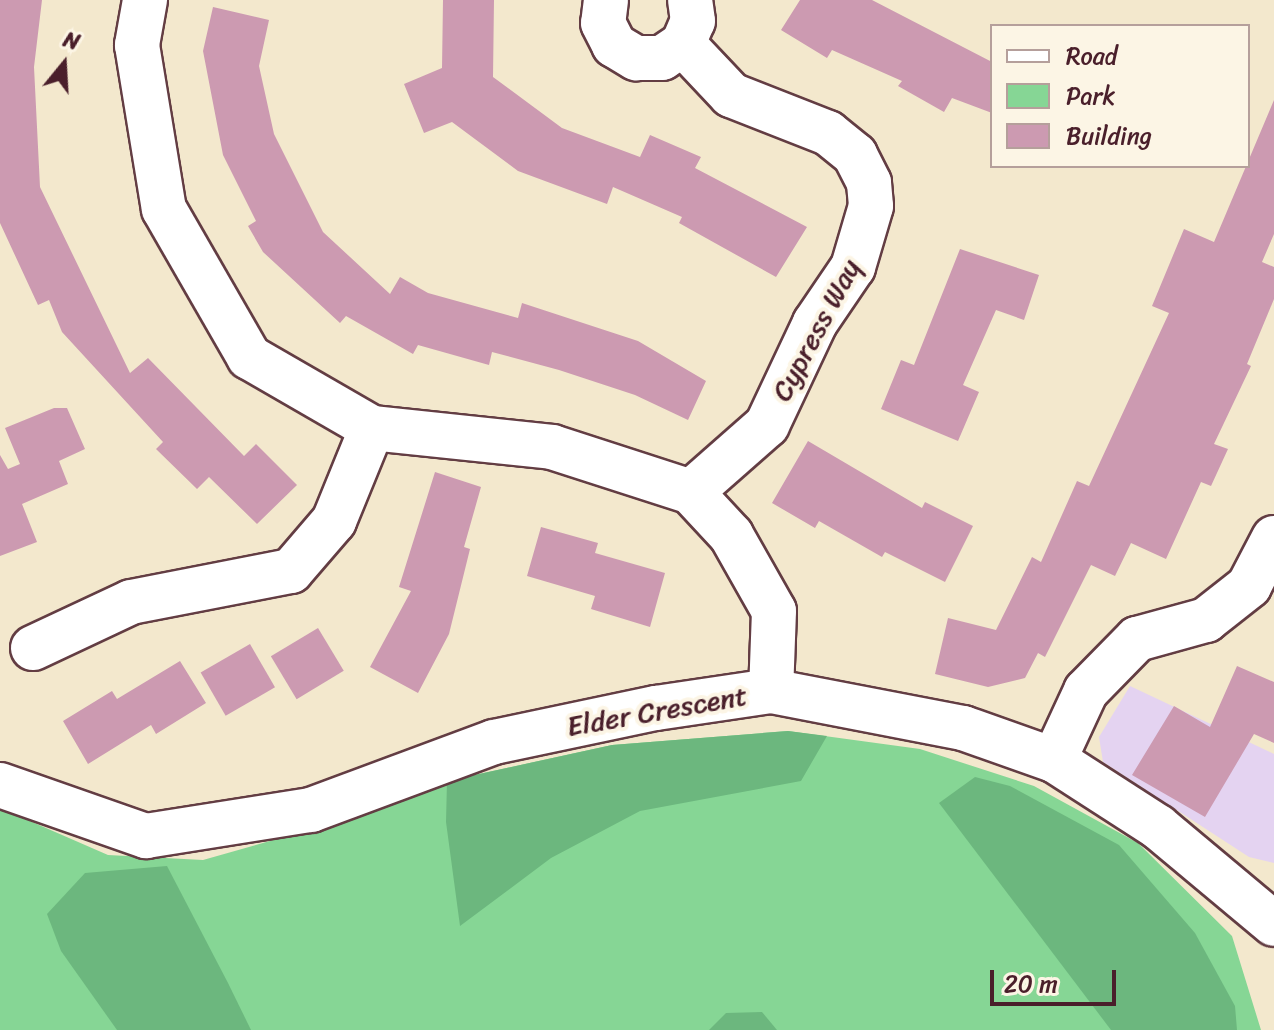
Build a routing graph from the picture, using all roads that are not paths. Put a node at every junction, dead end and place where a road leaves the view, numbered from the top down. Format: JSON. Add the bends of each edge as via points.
{"nodes":[{"id":1,"x":145,"y":0,"type":"edge"},
{"id":2,"x":606,"y":0,"type":"edge"},
{"id":3,"x":690,"y":0,"type":"edge"},
{"id":4,"x":683,"y":44,"type":"junction"},
{"id":5,"x":372,"y":428,"type":"junction"},
{"id":6,"x":691,"y":492,"type":"junction"},
{"id":7,"x":1274,"y":538,"type":"edge"},
{"id":8,"x":33,"y":648,"type":"dead end"},
{"id":9,"x":771,"y":691,"type":"junction"},
{"id":10,"x":1054,"y":760,"type":"junction"},
{"id":11,"x":0,"y":785,"type":"edge"},
{"id":12,"x":1274,"y":924,"type":"edge"}],
"edges":[{"from":1,"to":5,"type":"street","via":[[137,45],[164,209],[249,357]]},
{"from":2,"to":4,"type":"street","via":[[603,23],[614,45],[636,58],[662,58]]},
{"from":3,"to":4,"type":"street","via":[[693,21]]},
{"from":4,"to":6,"type":"street","name":"Cypress Way","via":[[731,95],[828,133],[855,155],[869,183],[871,206],[853,267],[815,323],[767,425]]},
{"from":5,"to":6,"type":"street","via":[[552,447]]},
{"from":5,"to":8,"type":"street","via":[[334,521],[291,571],[131,602]]},
{"from":6,"to":9,"type":"street","via":[[731,535],[774,611]]},
{"from":7,"to":10,"type":"street","via":[[1249,586],[1206,620],[1137,639],[1086,691]]},
{"from":9,"to":10,"type":"street","name":"Elder Crescent","via":[[963,728]]},
{"from":9,"to":11,"type":"street","name":"Elder Crescent","via":[[656,708],[494,742],[311,810],[146,836]]},
{"from":10,"to":12,"type":"street","name":"Elder Crescent","via":[[1158,827]]}]}
